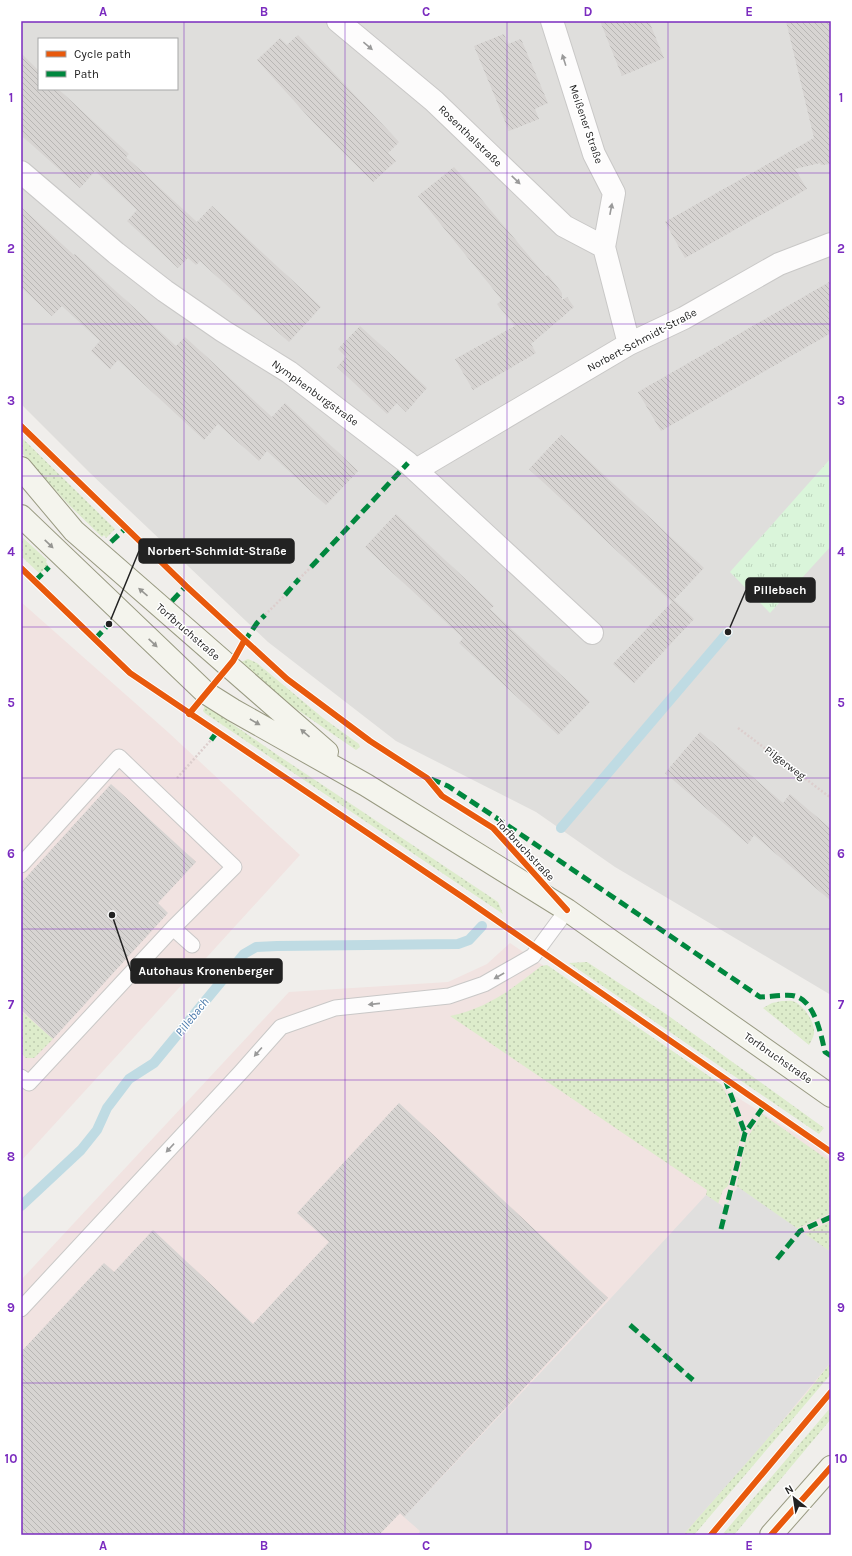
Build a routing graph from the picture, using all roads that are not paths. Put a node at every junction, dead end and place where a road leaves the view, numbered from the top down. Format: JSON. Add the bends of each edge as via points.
{"nodes":[{"id":1,"x":338,"y":21,"type":"edge"},
{"id":2,"x":552,"y":21,"type":"edge"},
{"id":3,"x":21,"y":172,"type":"edge"},
{"id":4,"x":831,"y":244,"type":"edge"},
{"id":5,"x":604,"y":247,"type":"junction"},
{"id":6,"x":629,"y":344,"type":"junction"},
{"id":7,"x":21,"y":468,"type":"edge"},
{"id":8,"x":416,"y":470,"type":"junction"},
{"id":9,"x":21,"y":488,"type":"edge"},
{"id":10,"x":21,"y":516,"type":"edge"},
{"id":11,"x":74,"y":531,"type":"junction"},
{"id":12,"x":592,"y":633,"type":"dead end"},
{"id":13,"x":366,"y":785,"type":"junction"},
{"id":14,"x":21,"y":866,"type":"edge"},
{"id":15,"x":567,"y":910,"type":"junction"},
{"id":16,"x":173,"y":928,"type":"junction"},
{"id":17,"x":192,"y":945,"type":"dead end"},
{"id":18,"x":21,"y":1077,"type":"edge"},
{"id":19,"x":831,"y":1096,"type":"edge"},
{"id":20,"x":21,"y":1309,"type":"edge"},
{"id":21,"x":831,"y":1468,"type":"edge"},
{"id":22,"x":771,"y":1535,"type":"edge"}],
"edges":[{"from":1,"to":5,"type":"street","name":"Rosenthalstraße","one_way":true,"via":[[434,101],[564,226]]},
{"from":5,"to":2,"type":"street","name":"Meißener Straße","one_way":true,"via":[[614,193],[594,154]]},
{"from":3,"to":8,"type":"street","name":"Nymphenburgstraße","via":[[165,291],[223,331],[290,372]]},
{"from":4,"to":6,"type":"street","name":"Norbert-Schmidt-Straße","via":[[779,264],[684,318]]},
{"from":5,"to":6,"type":"street","name":"Meißener Straße"},
{"from":6,"to":8,"type":"street","name":"Norbert-Schmidt-Straße"},
{"from":7,"to":11,"type":"main road","name":"Torfbruchstraße"},
{"from":8,"to":12,"type":"street","name":"Nymphenburgstraße"},
{"from":9,"to":11,"type":"main road"},
{"from":10,"to":13,"type":"main road","name":"Torfbruchstraße","one_way":true,"via":[[206,693]]},
{"from":13,"to":11,"type":"main road","name":"Torfbruchstraße","one_way":true},
{"from":13,"to":15,"type":"main road","name":"Torfbruchstraße"},
{"from":14,"to":16,"type":"lane","via":[[119,757],[234,867]]},
{"from":15,"to":19,"type":"main road","name":"Torfbruchstraße"},
{"from":15,"to":20,"type":"lane","one_way":true,"via":[[533,956],[484,984],[449,996],[335,1008],[280,1027]]},
{"from":16,"to":17,"type":"lane"},
{"from":16,"to":18,"type":"lane","via":[[29,1083]]},
{"from":21,"to":22,"type":"main road"}]}
